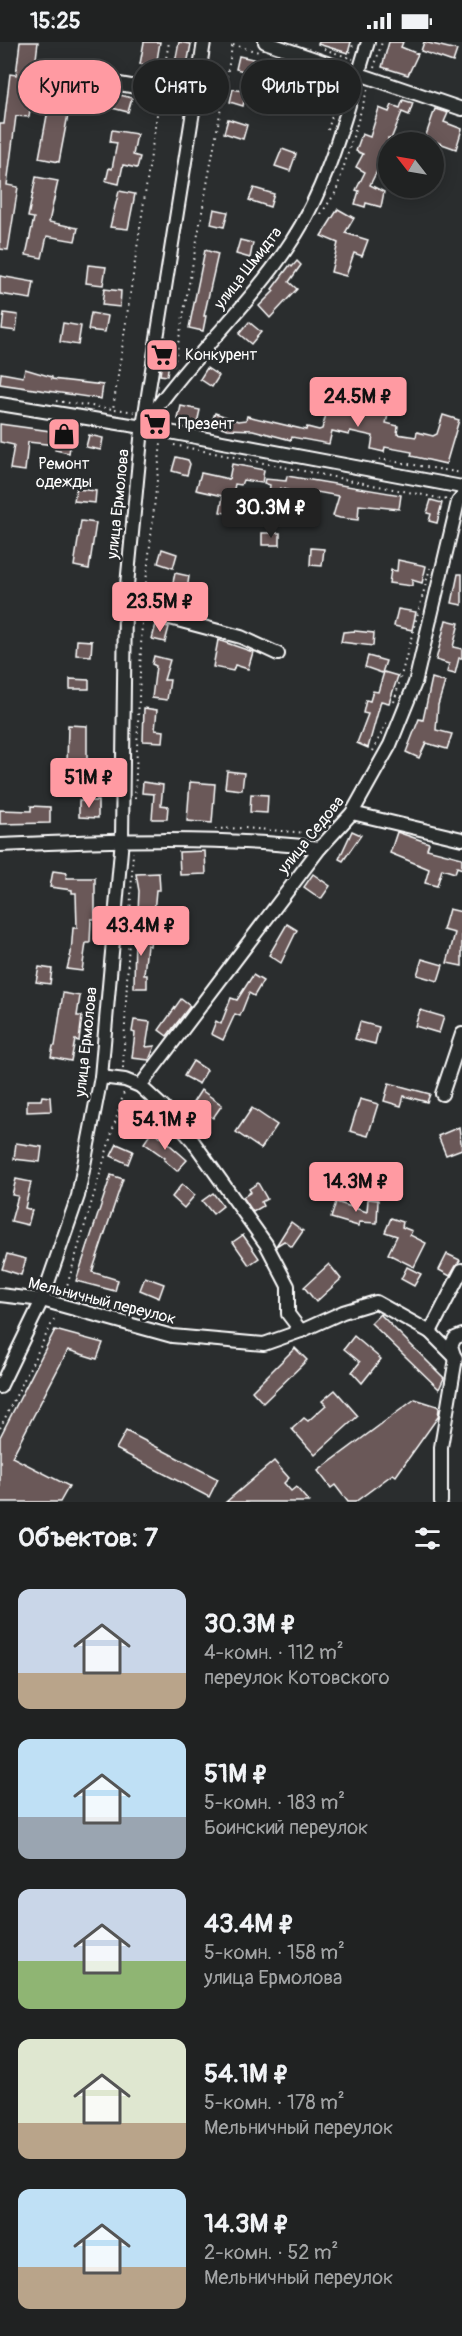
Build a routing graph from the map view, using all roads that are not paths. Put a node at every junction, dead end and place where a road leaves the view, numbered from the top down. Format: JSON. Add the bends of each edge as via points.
{"nodes":[{"id":1,"x":204,"y":42,"type":"edge"},
{"id":2,"x":368,"y":42,"type":"edge"},
{"id":3,"x":265,"y":48,"type":"edge"},
{"id":4,"x":201,"y":60,"type":"edge"},
{"id":5,"x":312,"y":60,"type":"edge"},
{"id":6,"x":361,"y":63,"type":"edge"},
{"id":7,"x":361,"y":73,"type":"edge"},
{"id":8,"x":462,"y":109,"type":"edge"},
{"id":9,"x":191,"y":114,"type":"edge"},
{"id":10,"x":345,"y":114,"type":"edge"},
{"id":11,"x":0,"y":404,"type":"edge"},
{"id":12,"x":142,"y":427,"type":"junction"},
{"id":13,"x":458,"y":494,"type":"edge"},
{"id":14,"x":125,"y":606,"type":"junction"},
{"id":15,"x":278,"y":654,"type":"dead end"},
{"id":16,"x":352,"y":813,"type":"junction"},
{"id":17,"x":128,"y":839,"type":"junction"},
{"id":18,"x":462,"y":839,"type":"edge"},
{"id":19,"x":0,"y":845,"type":"edge"},
{"id":20,"x":317,"y":848,"type":"junction"},
{"id":21,"x":462,"y":1034,"type":"edge"},
{"id":22,"x":101,"y":1077,"type":"junction"},
{"id":23,"x":140,"y":1086,"type":"junction"},
{"id":24,"x":442,"y":1094,"type":"dead end"},
{"id":25,"x":462,"y":1270,"type":"edge"},
{"id":26,"x":0,"y":1295,"type":"edge"},
{"id":27,"x":42,"y":1300,"type":"junction"},
{"id":28,"x":301,"y":1331,"type":"junction"},
{"id":29,"x":430,"y":1332,"type":"junction"},
{"id":30,"x":462,"y":1335,"type":"edge"},
{"id":31,"x":459,"y":1362,"type":"edge"},
{"id":32,"x":0,"y":1387,"type":"edge"},
{"id":33,"x":441,"y":1502,"type":"edge"}],
"edges":[{"from":1,"to":4,"type":"street","name":"улица Ермолова"},
{"from":2,"to":6,"type":"street","name":"улица Шмидта"},
{"from":3,"to":5,"type":"street"},
{"from":7,"to":8,"type":"street"},
{"from":9,"to":12,"type":"street","name":"улица Ермолова"},
{"from":10,"to":12,"type":"street","name":"улица Шмидта","via":[[323,183],[291,243],[167,391]]},
{"from":11,"to":12,"type":"street"},
{"from":12,"to":13,"type":"street"},
{"from":12,"to":14,"type":"street","name":"улица Ермолова"},
{"from":13,"to":16,"type":"street","name":"улица Седова","via":[[415,683],[390,745]]},
{"from":14,"to":15,"type":"street","via":[[241,637]]},
{"from":14,"to":17,"type":"street","name":"улица Ермолова"},
{"from":16,"to":18,"type":"street"},
{"from":16,"to":20,"type":"street","name":"улица Седова"},
{"from":17,"to":19,"type":"street"},
{"from":17,"to":20,"type":"street"},
{"from":17,"to":22,"type":"street","name":"улица Ермолова"},
{"from":20,"to":23,"type":"street","name":"улица Седова"},
{"from":21,"to":24,"type":"street"},
{"from":22,"to":23,"type":"street"},
{"from":22,"to":27,"type":"street","name":"улица Ермолова","via":[[78,1196]]},
{"from":23,"to":28,"type":"street","via":[[192,1140],[267,1244],[288,1286],[288,1314]]},
{"from":25,"to":29,"type":"street"},
{"from":26,"to":27,"type":"street","name":"Мельничный переулок"},
{"from":27,"to":28,"type":"street","name":"Мельничный переулок","via":[[172,1336],[264,1344]]},
{"from":27,"to":32,"type":"street","name":"улица Ермолова"},
{"from":28,"to":29,"type":"street","name":"Мельничный переулок","via":[[376,1302]]},
{"from":29,"to":30,"type":"street"},
{"from":29,"to":31,"type":"street"},
{"from":30,"to":31,"type":"street","via":[[451,1346]]},
{"from":31,"to":33,"type":"street","via":[[441,1447]]}]}
